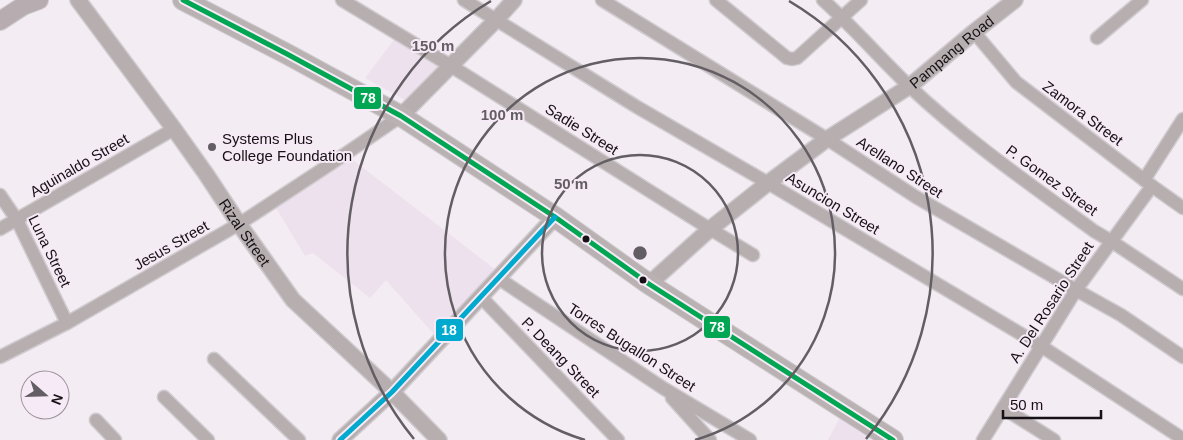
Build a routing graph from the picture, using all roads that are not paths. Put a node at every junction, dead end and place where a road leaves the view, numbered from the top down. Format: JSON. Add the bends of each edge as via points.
{"nodes":[{"id":1,"x":78,"y":0,"type":"edge"},
{"id":2,"x":183,"y":0,"type":"edge"},
{"id":3,"x":342,"y":0,"type":"edge"},
{"id":4,"x":464,"y":0,"type":"edge"},
{"id":5,"x":514,"y":0,"type":"edge"},
{"id":6,"x":602,"y":0,"type":"edge"},
{"id":7,"x":716,"y":0,"type":"edge"},
{"id":8,"x":823,"y":0,"type":"edge"},
{"id":9,"x":861,"y":0,"type":"edge"},
{"id":10,"x":1015,"y":0,"type":"edge"},
{"id":11,"x":1142,"y":0,"type":"edge"},
{"id":12,"x":30,"y":2,"type":"edge"},
{"id":13,"x":842,"y":17,"type":"junction"},
{"id":14,"x":496,"y":20,"type":"junction"},
{"id":15,"x":0,"y":21,"type":"edge"},
{"id":16,"x":974,"y":32,"type":"junction"},
{"id":17,"x":1097,"y":38,"type":"dead end"},
{"id":18,"x":451,"y":66,"type":"junction"},
{"id":19,"x":910,"y":86,"type":"junction"},
{"id":20,"x":401,"y":116,"type":"junction"},
{"id":21,"x":1183,"y":119,"type":"edge"},
{"id":22,"x":174,"y":130,"type":"junction"},
{"id":23,"x":828,"y":139,"type":"junction"},
{"id":24,"x":768,"y":183,"type":"junction"},
{"id":25,"x":1148,"y":183,"type":"junction"},
{"id":26,"x":0,"y":194,"type":"edge"},
{"id":27,"x":1183,"y":208,"type":"edge"},
{"id":28,"x":555,"y":217,"type":"junction"},
{"id":29,"x":17,"y":220,"type":"junction"},
{"id":30,"x":239,"y":224,"type":"junction"},
{"id":31,"x":0,"y":229,"type":"edge"},
{"id":32,"x":710,"y":229,"type":"junction"},
{"id":33,"x":1112,"y":241,"type":"junction"},
{"id":34,"x":753,"y":255,"type":"dead end"},
{"id":35,"x":498,"y":278,"type":"junction"},
{"id":36,"x":649,"y":284,"type":"junction"},
{"id":37,"x":1183,"y":289,"type":"edge"},
{"id":38,"x":1076,"y":290,"type":"junction"},
{"id":39,"x":481,"y":297,"type":"junction"},
{"id":40,"x":67,"y":323,"type":"junction"},
{"id":41,"x":1041,"y":346,"type":"junction"},
{"id":42,"x":0,"y":357,"type":"edge"},
{"id":43,"x":1183,"y":358,"type":"edge"},
{"id":44,"x":214,"y":359,"type":"dead end"},
{"id":45,"x":664,"y":388,"type":"junction"},
{"id":46,"x":392,"y":392,"type":"junction"},
{"id":47,"x":164,"y":397,"type":"dead end"},
{"id":48,"x":1003,"y":408,"type":"junction"},
{"id":49,"x":96,"y":420,"type":"dead end"},
{"id":50,"x":1183,"y":439,"type":"edge"},
{"id":51,"x":115,"y":440,"type":"edge"},
{"id":52,"x":208,"y":440,"type":"edge"},
{"id":53,"x":299,"y":440,"type":"edge"},
{"id":54,"x":340,"y":440,"type":"edge"},
{"id":55,"x":439,"y":440,"type":"edge"},
{"id":56,"x":618,"y":440,"type":"edge"},
{"id":57,"x":710,"y":440,"type":"edge"},
{"id":58,"x":750,"y":440,"type":"edge"},
{"id":59,"x":893,"y":440,"type":"edge"},
{"id":60,"x":983,"y":440,"type":"edge"},
{"id":61,"x":1054,"y":440,"type":"edge"}],
"edges":[{"from":1,"to":22,"type":"street","name":"Rizal Street"},
{"from":2,"to":20,"type":"main road"},
{"from":3,"to":18,"type":"street","name":"Sadie Street"},
{"from":4,"to":14,"type":"street","name":"Asuncion Street"},
{"from":5,"to":14,"type":"street"},
{"from":6,"to":23,"type":"street","name":"Arellano Street"},
{"from":7,"to":13,"type":"street","via":[[792,59],[798,58]]},
{"from":8,"to":13,"type":"street","name":"P. Gomez Street"},
{"from":9,"to":13,"type":"street"},
{"from":10,"to":16,"type":"street","name":"Pampang Road"},
{"from":11,"to":17,"type":"street"},
{"from":12,"to":15,"type":"main road"},
{"from":13,"to":19,"type":"street","name":"P. Gomez Street"},
{"from":14,"to":18,"type":"street"},
{"from":14,"to":24,"type":"street","name":"Asuncion Street"},
{"from":16,"to":19,"type":"street","name":"Pampang Road"},
{"from":16,"to":25,"type":"street","name":"Zamora Street","via":[[1016,82]]},
{"from":18,"to":20,"type":"street"},
{"from":18,"to":32,"type":"street","name":"Sadie Street"},
{"from":19,"to":23,"type":"street","name":"Pampang Road"},
{"from":19,"to":33,"type":"street","name":"P. Gomez Street","via":[[982,149]]},
{"from":20,"to":28,"type":"main road"},
{"from":20,"to":30,"type":"street","name":"Jesus Street"},
{"from":21,"to":25,"type":"street","name":"A. Del Rosario Street"},
{"from":22,"to":29,"type":"street","name":"Aguinaldo Street"},
{"from":22,"to":30,"type":"street","name":"Rizal Street"},
{"from":23,"to":24,"type":"street","name":"Pampang Road"},
{"from":23,"to":38,"type":"street","name":"Arellano Street","via":[[916,198]]},
{"from":24,"to":32,"type":"street","name":"Pampang Road"},
{"from":24,"to":41,"type":"street","name":"Asuncion Street"},
{"from":25,"to":27,"type":"street","name":"Zamora Street"},
{"from":25,"to":33,"type":"street","name":"A. Del Rosario Street"},
{"from":26,"to":29,"type":"street","name":"Luna Street"},
{"from":28,"to":35,"type":"street"},
{"from":28,"to":36,"type":"main road"},
{"from":29,"to":31,"type":"street","name":"Aguinaldo Street"},
{"from":29,"to":40,"type":"street","name":"Luna Street"},
{"from":30,"to":40,"type":"street","name":"Jesus Street"},
{"from":30,"to":46,"type":"street","name":"Rizal Street","via":[[293,300]]},
{"from":32,"to":34,"type":"street","name":"Sadie Street"},
{"from":32,"to":36,"type":"street","name":"Pampang Road"},
{"from":33,"to":37,"type":"street","name":"P. Gomez Street"},
{"from":33,"to":38,"type":"street","name":"A. Del Rosario Street"},
{"from":35,"to":39,"type":"street"},
{"from":35,"to":45,"type":"street","name":"Torres Bugallon Street"},
{"from":36,"to":59,"type":"main road"},
{"from":38,"to":41,"type":"street","name":"A. Del Rosario Street"},
{"from":38,"to":43,"type":"street","name":"Arellano Street","via":[[1121,315]]},
{"from":39,"to":46,"type":"street"},
{"from":39,"to":56,"type":"street","name":"P. Deang Street"},
{"from":40,"to":42,"type":"street","name":"Jesus Street"},
{"from":41,"to":48,"type":"street","name":"A. Del Rosario Street"},
{"from":41,"to":50,"type":"street","name":"Asuncion Street"},
{"from":44,"to":53,"type":"street"},
{"from":45,"to":57,"type":"street"},
{"from":45,"to":58,"type":"street","name":"Torres Bugallon Street"},
{"from":46,"to":54,"type":"street"},
{"from":46,"to":55,"type":"street","name":"Rizal Street"},
{"from":47,"to":52,"type":"street"},
{"from":48,"to":60,"type":"street","name":"A. Del Rosario Street"},
{"from":48,"to":61,"type":"street"},
{"from":49,"to":51,"type":"street"}]}
